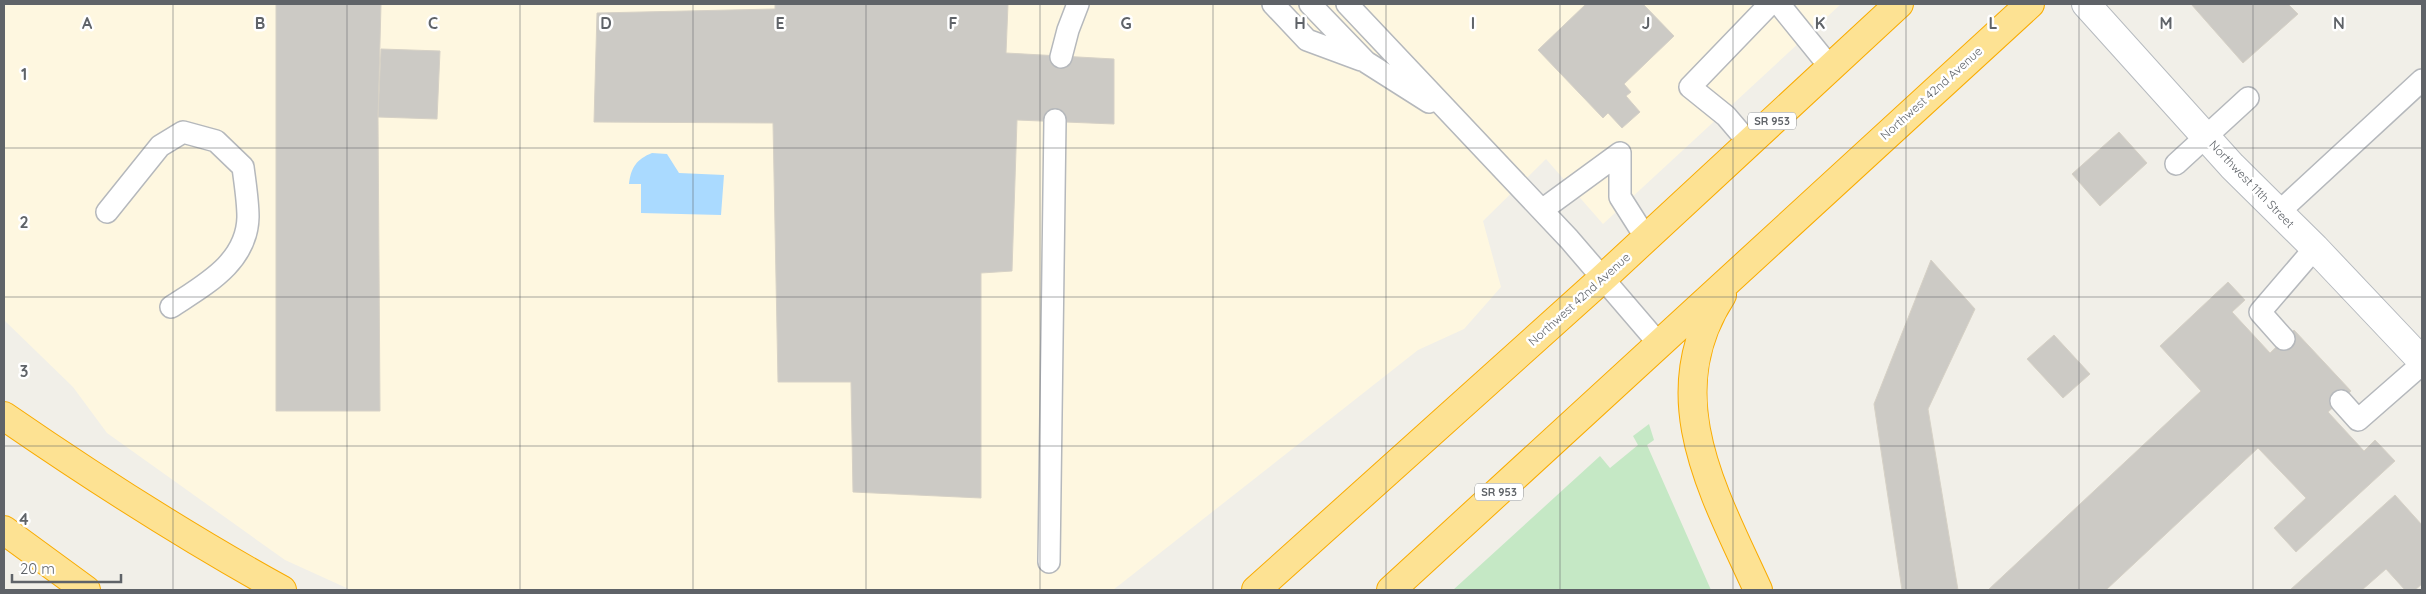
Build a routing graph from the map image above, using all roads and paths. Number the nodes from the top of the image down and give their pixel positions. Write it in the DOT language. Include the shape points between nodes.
graph roads {
  1 [pos="1078,4"];
  2 [pos="1273,4"];
  3 [pos="1310,4"];
  4 [pos="1347,4"];
  5 [pos="1770,4"];
  6 [pos="1779,4"];
  7 [pos="1899,4"];
  8 [pos="2030,4"];
  9 [pos="2086,4"];
  10 [pos="1061,57"];
  11 [pos="1366,62"];
  12 [pos="1830,68"];
  13 [pos="2422,80"];
  14 [pos="2248,98"];
  15 [pos="1455,118"];
  16 [pos="1055,120"];
  17 [pos="2206,136"];
  18 [pos="1748,143"];
  19 [pos="2176,164"];
  20 [pos="1542,210"];
  21 [pos="107,212"];
  22 [pos="2279,212"];
  23 [pos="1646,238"];
  24 [pos="2315,248"];
  25 [pos="1739,270"];
  26 [pos="1602,279"];
  27 [pos="171,307"];
  28 [pos="2284,339"];
  29 [pos="1660,345"];
  30 [pos="2422,362"];
  31 [pos="2340,401"];
  32 [pos="4,416"];
  33 [pos="4,530"];
  34 [pos="1049,562"];
  35 [pos="86,590"];
  36 [pos="282,590"];
  37 [pos="1256,590"];
  38 [pos="1391,590"];
  39 [pos="1758,590"];
  1 -- 10 [label="lane"];
  2 -- 11 [label="lane" via="1307,40"];
  3 -- 11 [label="lane"];
  4 -- 15 [label="lane"];
  5 -- 18 [label="lane" via="1690,87 1726,116"];
  6 -- 12 [label="lane"];
  7 -- 12 [label="highway, Northwest 42nd Avenue / SR 953"];
  8 -- 25 [label="highway, Northwest 42nd Avenue / SR 953"];
  9 -- 17 [label="street, Northwest 11th Street"];
  11 -- 15 [label="lane"];
  12 -- 18 [label="highway, Northwest 42nd Avenue / SR 953"];
  13 -- 22 [label="lane"];
  14 -- 17 [label="lane"];
  15 -- 20 [label="lane"];
  16 -- 34 [label="lane"];
  17 -- 19 [label="lane"];
  17 -- 22 [label="street, Northwest 11th Street"];
  18 -- 23 [label="highway, Northwest 42nd Avenue / SR 953"];
  20 -- 23 [label="lane" via="1620,153 1620,197"];
  20 -- 26 [label="lane"];
  21 -- 27 [label="lane" via="160,146 183,132 216,141 243,167 248,218 242,244 229,265"];
  22 -- 24 [label="street, Northwest 11th Street"];
  23 -- 26 [label="highway, Northwest 42nd Avenue / SR 953"];
  24 -- 28 [label="lane" via="2260,312"];
  24 -- 30 [label="street, Northwest 11th Street"];
  25 -- 29 [label="highway, Northwest 42nd Avenue / SR 953"];
  25 -- 39 [label="highway" via="1713,310 1702,337 1694,382 1693,422 1708,476"];
  26 -- 29 [label="lane"];
  26 -- 37 [label="highway, Northwest 42nd Avenue / SR 953"];
  29 -- 38 [label="highway, Northwest 42nd Avenue / SR 953"];
  30 -- 31 [label="lane" via="2358,420"];
  32 -- 36 [label="highway" via="196,542"];
  33 -- 35 [label="highway"];
}
